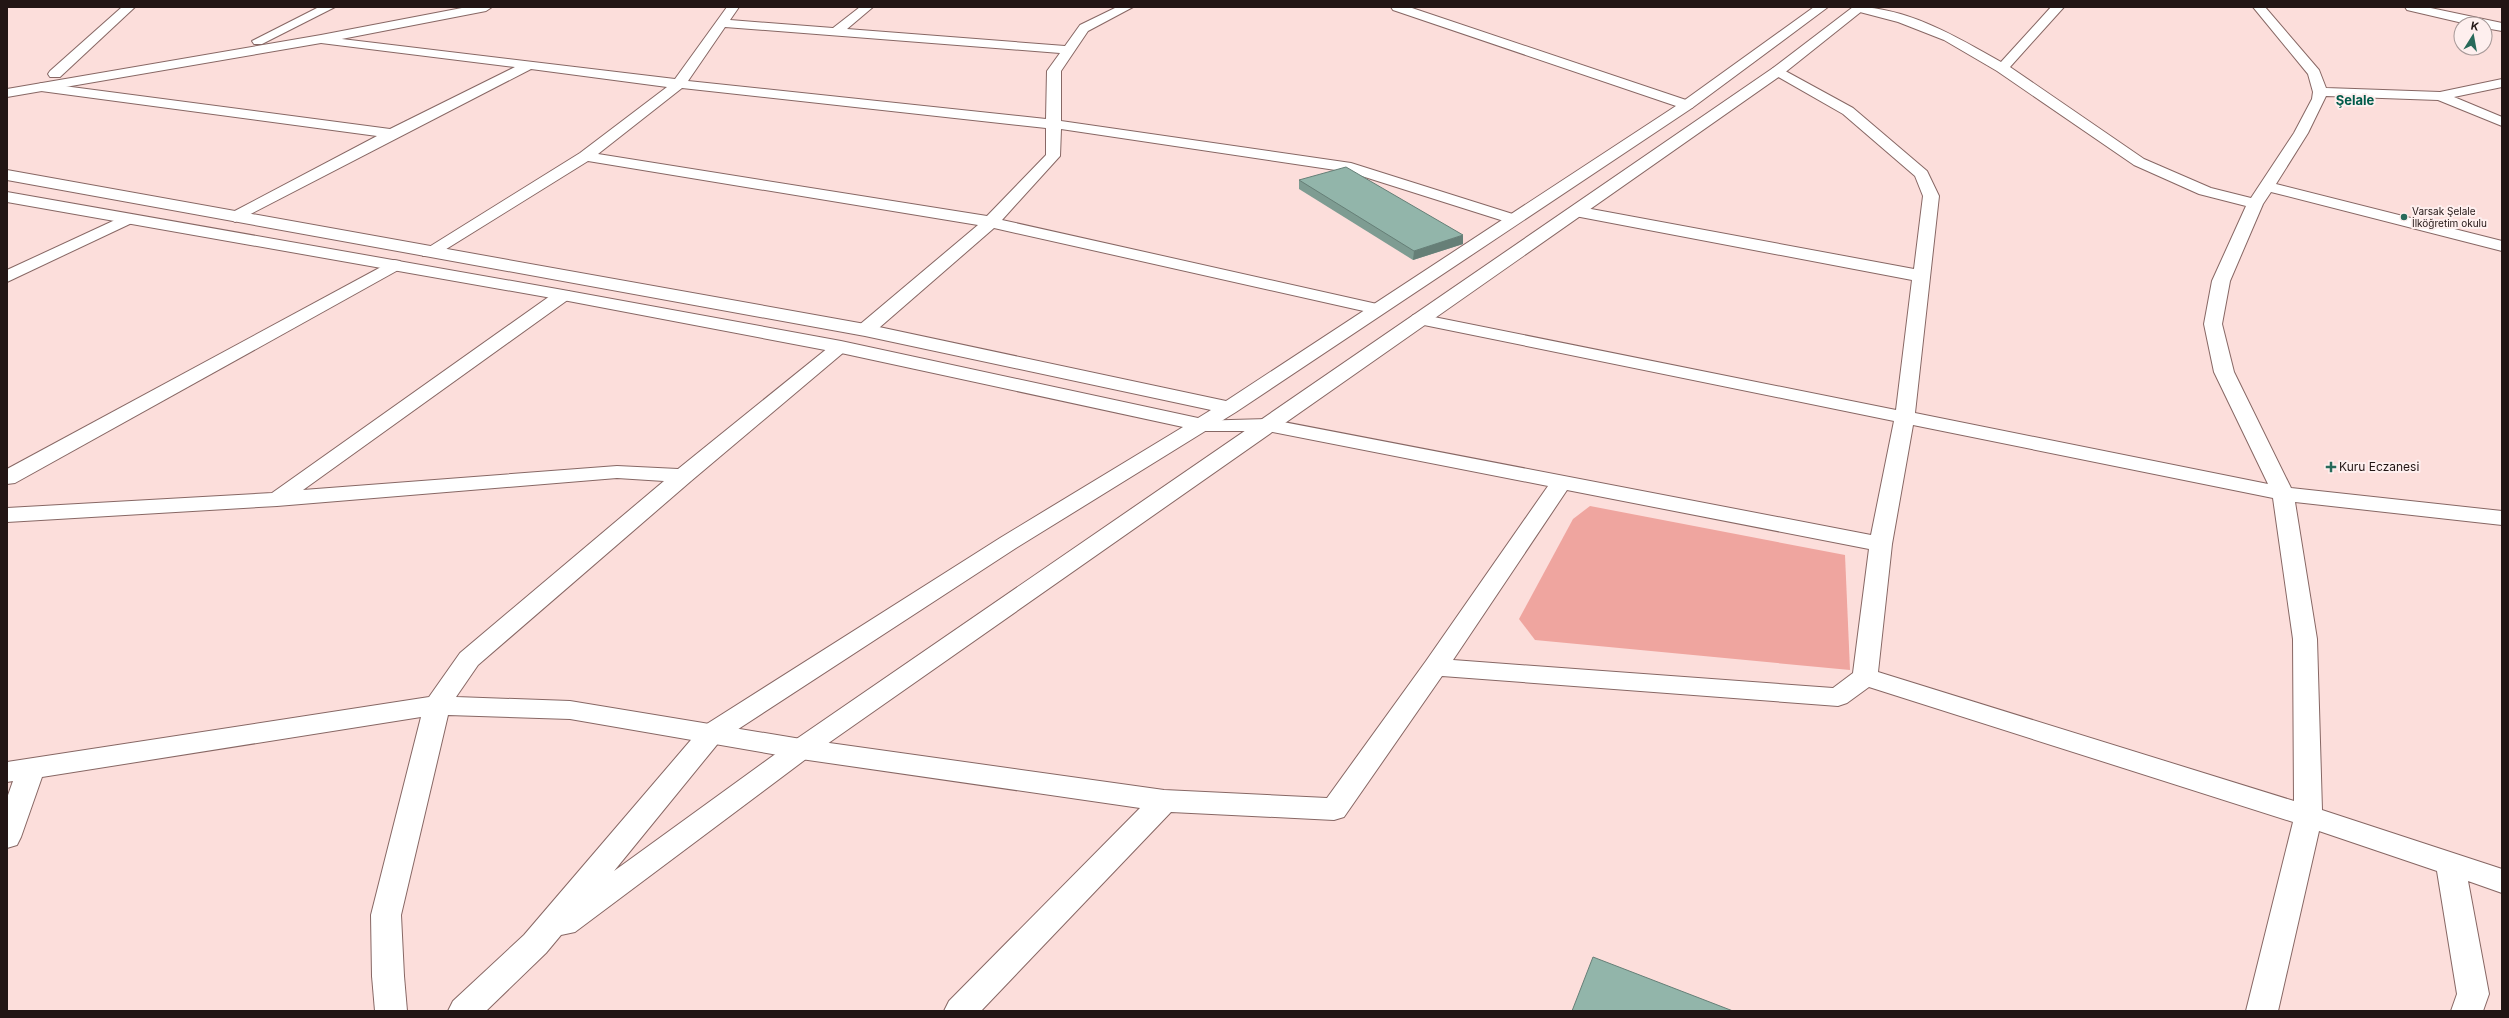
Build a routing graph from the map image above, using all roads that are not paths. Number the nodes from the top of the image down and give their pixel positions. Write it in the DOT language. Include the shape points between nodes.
graph roads {
  1 [pos="129,7"];
  2 [pos="329,7"];
  3 [pos="442,7"];
  4 [pos="486,7"];
  5 [pos="732,7"];
  6 [pos="867,7"];
  7 [pos="1125,7"];
  8 [pos="1397,7"];
  9 [pos="1822,7"];
  10 [pos="1859,7"];
  11 [pos="2058,7"];
  12 [pos="2259,7"];
  13 [pos="2411,7"];
  14 [pos="2453,17"];
  15 [pos="721,23"];
  16 [pos="836,32"];
  17 [pos="321,39"];
  18 [pos="258,41"];
  19 [pos="1068,50"];
  20 [pos="528,66"];
  21 [pos="2002,68"];
  22 [pos="1778,71"];
  23 [pos="56,74"];
  24 [pos="7,81"];
  25 [pos="2502,83"];
  26 [pos="679,84"];
  27 [pos="42,87"];
  28 [pos="2320,92"];
  29 [pos="7,93"];
  30 [pos="2440,96"];
  31 [pos="1687,105"];
  32 [pos="2502,122"];
  33 [pos="1053,124"];
  34 [pos="392,134"];
  35 [pos="585,156"];
  36 [pos="7,175"];
  37 [pos="2267,186"];
  38 [pos="7,197"];
  39 [pos="2255,204"];
  40 [pos="1575,211"];
  41 [pos="235,217"];
  42 [pos="128,219"];
  43 [pos="1513,219"];
  44 [pos="991,222"];
  45 [pos="2502,246"];
  46 [pos="429,252"];
  47 [pos="394,265"];
  48 [pos="1921,276"];
  49 [pos="7,277"];
  50 [pos="562,295"];
  51 [pos="1377,309"];
  52 [pos="1419,319"];
  53 [pos="865,330"];
  54 [pos="842,347"];
  55 [pos="1229,408"];
  56 [pos="1905,416"];
  57 [pos="1201,425"];
  58 [pos="1268,426"];
  59 [pos="683,476"];
  60 [pos="7,478"];
  61 [pos="1561,482"];
  62 [pos="2283,494"];
  63 [pos="277,499"];
  64 [pos="2502,518"];
  65 [pos="10,519"];
  66 [pos="1881,544"];
  67 [pos="1435,667"];
  68 [pos="1866,677"];
  69 [pos="437,705"];
  70 [pos="711,734"];
  71 [pos="801,749"];
  72 [pos="19,770"];
  73 [pos="1164,801"];
  74 [pos="2308,816"];
  75 [pos="7,837"];
  76 [pos="2450,864"];
  77 [pos="2502,880"];
  78 [pos="535,944"];
  79 [pos="391,1011"];
  80 [pos="464,1011"];
  81 [pos="960,1011"];
  82 [pos="2262,1011"];
  83 [pos="2467,1011"];
  1 -- 23 [label="street"];
  2 -- 18 [label="street"];
  3 -- 18 [label="street"];
  4 -- 17 [label="street"];
  5 -- 15 [label="street"];
  6 -- 16 [label="street"];
  7 -- 19 [label="street" via="1084,28"];
  8 -- 31 [label="street"];
  9 -- 31 [label="street"];
  10 -- 21 [label="street" via="1902,19 1948,37"];
  10 -- 22 [label="street"];
  11 -- 21 [label="street"];
  12 -- 28 [label="street" via="2314,73"];
  13 -- 14 [label="street"];
  15 -- 16 [label="street"];
  15 -- 26 [label="street"];
  16 -- 19 [label="street"];
  17 -- 20 [label="street"];
  17 -- 27 [label="street"];
  18 -- 23 [label="street"];
  19 -- 33 [label="street" via="1054,70"];
  20 -- 26 [label="street"];
  20 -- 34 [label="street"];
  21 -- 39 [label="street" via="2138,162 2205,191"];
  22 -- 40 [label="street"];
  22 -- 48 [label="street" via="1848,111 1922,174 1931,196"];
  23 -- 24 [label="street"];
  25 -- 30 [label="street"];
  26 -- 33 [label="street"];
  26 -- 35 [label="street"];
  27 -- 29 [label="street"];
  27 -- 34 [label="street"];
  28 -- 30 [label="street"];
  28 -- 37 [label="street" via="2301,133"];
  30 -- 32 [label="street"];
  31 -- 43 [label="street"];
  33 -- 43 [label="street" via="1351,168"];
  33 -- 44 [label="street" via="1053,156"];
  34 -- 41 [label="street"];
  35 -- 44 [label="street"];
  35 -- 46 [label="street"];
  36 -- 41 [label="street"];
  37 -- 39 [label="street"];
  37 -- 45 [label="street"];
  38 -- 42 [label="street"];
  39 -- 62 [label="street" via="2221,281 2213,324 2224,372"];
  40 -- 48 [label="street"];
  40 -- 52 [label="street"];
  41 -- 46 [label="street"];
  42 -- 47 [label="street"];
  42 -- 49 [label="street"];
  43 -- 51 [label="street"];
  44 -- 51 [label="street"];
  44 -- 53 [label="street"];
  46 -- 53 [label="street"];
  47 -- 50 [label="street"];
  47 -- 60 [label="street"];
  48 -- 56 [label="street"];
  50 -- 54 [label="street"];
  50 -- 63 [label="street"];
  51 -- 55 [label="street"];
  52 -- 56 [label="street"];
  52 -- 58 [label="street"];
  53 -- 55 [label="street"];
  54 -- 57 [label="street"];
  54 -- 59 [label="street"];
  55 -- 57 [label="street"];
  55 -- 58 [label="street"];
  56 -- 62 [label="street"];
  56 -- 66 [label="street"];
  57 -- 58 [label="street"];
  57 -- 70 [label="street" via="1008,543"];
  58 -- 61 [label="street"];
  58 -- 71 [label="street"];
  59 -- 63 [label="street" via="616,472"];
  59 -- 69 [label="street" via="469,659"];
  61 -- 66 [label="street"];
  61 -- 67 [label="street"];
  62 -- 64 [label="street"];
  62 -- 74 [label="street" via="2305,639"];
  63 -- 65 [label="street"];
  66 -- 68 [label="street"];
  67 -- 68 [label="street" via="1838,697"];
  67 -- 73 [label="street" via="1334,809"];
  68 -- 74 [label="street"];
  69 -- 70 [label="street" via="570,710"];
  69 -- 72 [label="street"];
  69 -- 79 [label="street" via="386,915"];
  70 -- 71 [label="street"];
  70 -- 78 [label="street"];
  71 -- 73 [label="street"];
  71 -- 78 [label="street"];
  72 -- 75 [label="street"];
  73 -- 81 [label="street"];
  74 -- 76 [label="street"];
  74 -- 82 [label="street"];
  76 -- 77 [label="street"];
  76 -- 83 [label="street" via="2473,994"];
  78 -- 80 [label="street"];
}
